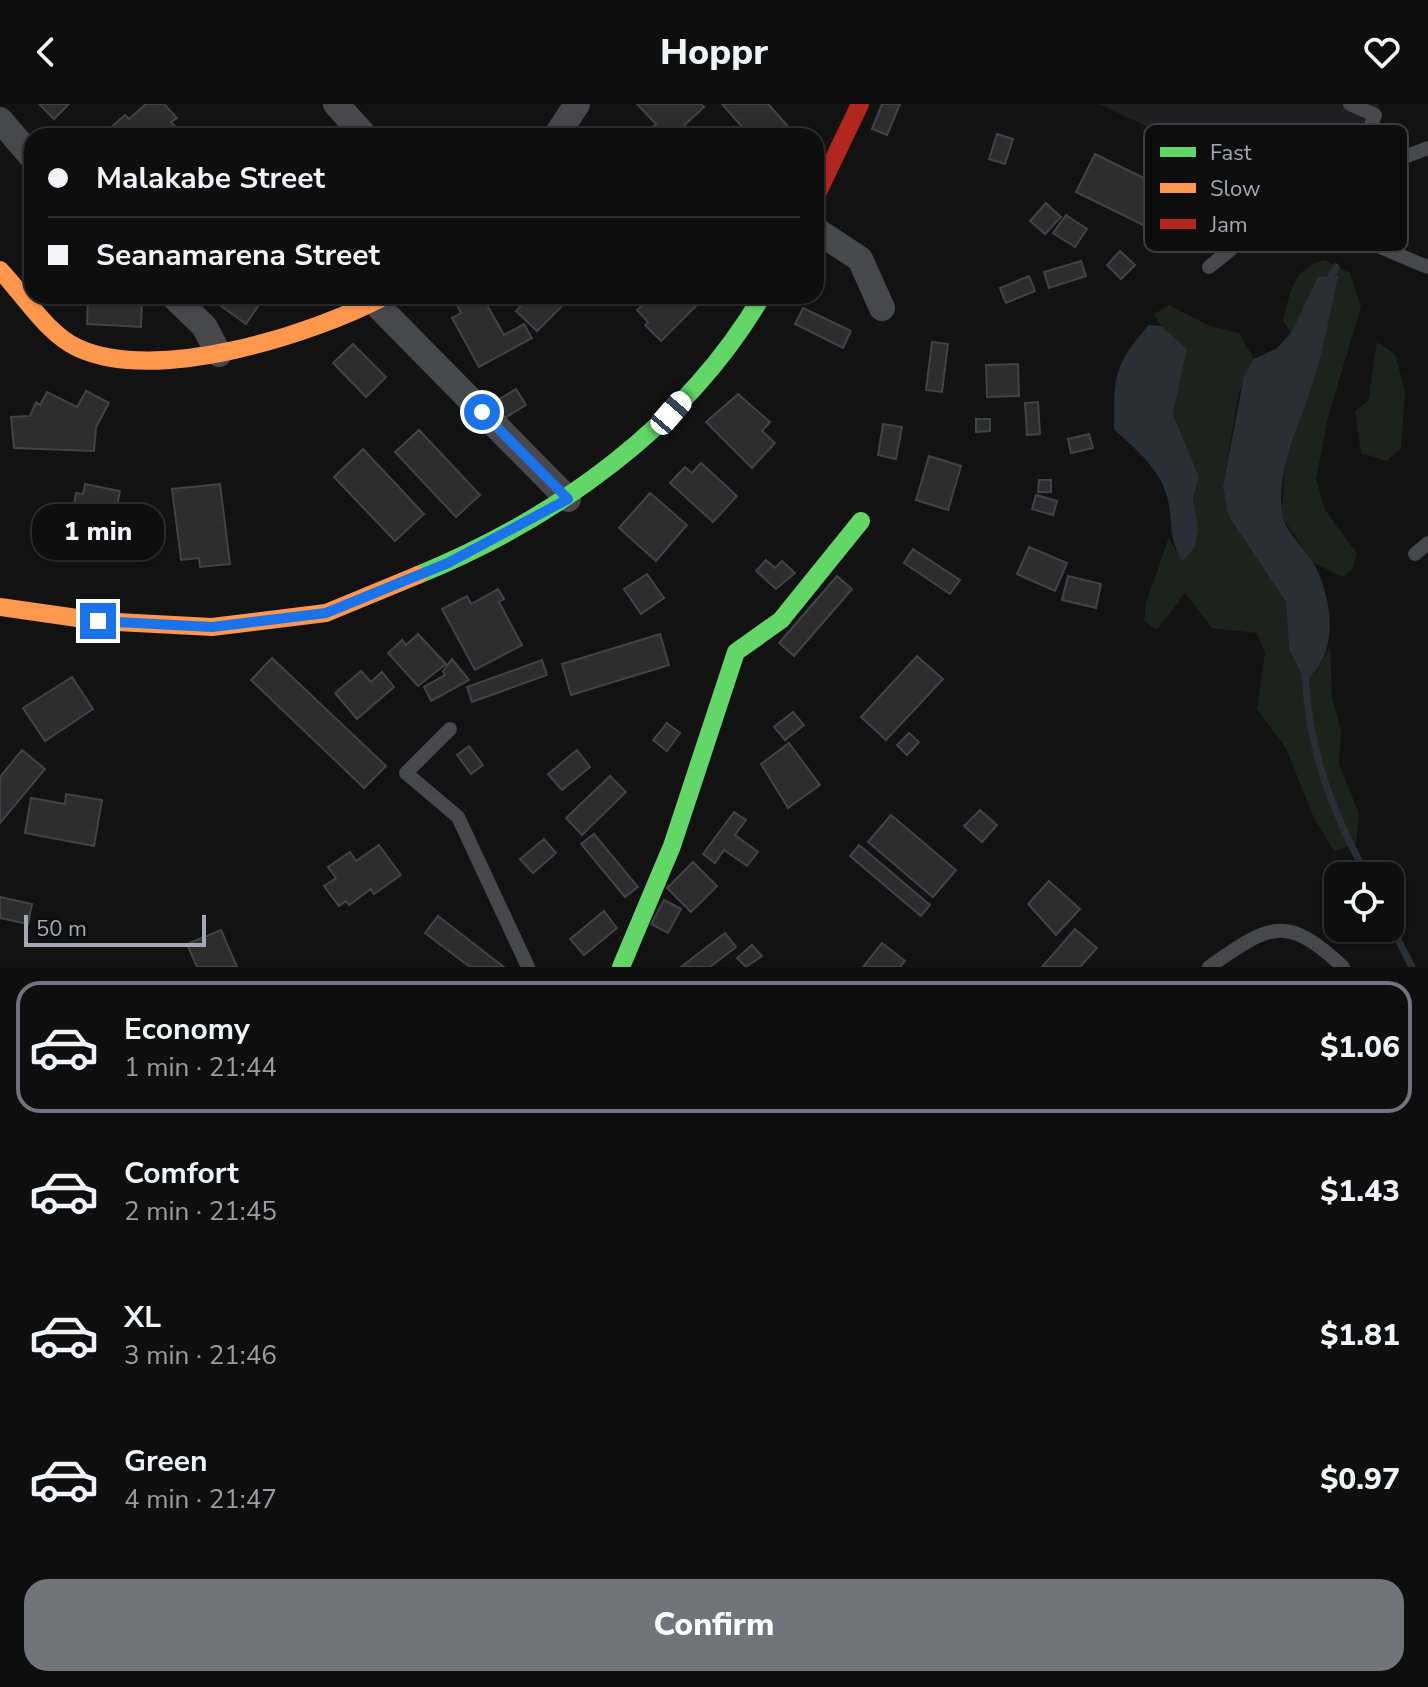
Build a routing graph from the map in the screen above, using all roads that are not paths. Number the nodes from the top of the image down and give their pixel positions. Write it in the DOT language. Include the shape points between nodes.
graph roads {
  1 [pos="336,104"];
  2 [pos="577,104"];
  3 [pos="860,104"];
  4 [pos="1350,104"];
  5 [pos="0,120"];
  6 [pos="1372,124"];
  7 [pos="358,128"];
  8 [pos="561,128"];
  9 [pos="24,148"];
  10 [pos="1428,148"];
  11 [pos="1408,156"];
  12 [pos="824,179"];
  13 [pos="824,235"];
  14 [pos="1231,252"];
  15 [pos="1390,252"];
  16 [pos="1209,267"];
  17 [pos="1428,267"];
  18 [pos="0,270"];
  19 [pos="24,295"];
  20 [pos="33,304"];
  21 [pos="181,304"];
  22 [pos="365,304"];
  23 [pos="385,304"];
  24 [pos="757,304"];
  25 [pos="882,308"];
  26 [pos="219,354"];
  27 [pos="568,499"];
  28 [pos="861,521"];
  29 [pos="1428,543"];
  30 [pos="1415,554"];
  31 [pos="0,607"];
  32 [pos="450,729"];
  33 [pos="528,967"];
  34 [pos="621,967"];
  35 [pos="1209,967"];
  36 [pos="1343,967"];
  1 -- 7 [label="street"];
  2 -- 8 [label="street"];
  3 -- 12 [label="street"];
  4 -- 6 [label="lane" via="1375,115"];
  5 -- 9 [label="street"];
  10 -- 11 [label="lane"];
  13 -- 25 [label="street" via="860,259"];
  14 -- 16 [label="lane"];
  15 -- 17 [label="lane"];
  18 -- 19 [label="street"];
  20 -- 26 [label="street" via="75,347 123,358 173,360"];
  21 -- 26 [label="street" via="204,326"];
  22 -- 26 [label="street"];
  23 -- 27 [label="street"];
  24 -- 27 [label="street" via="741,332 671,413"];
  27 -- 31 [label="street" via="448,563 326,613 212,627 98,621"];
  28 -- 34 [label="street" via="781,620 736,652 638,940"];
  29 -- 30 [label="lane"];
  32 -- 33 [label="lane" via="406,773 458,817"];
  35 -- 36 [label="lane" via="1257,933 1296,931"];
}
